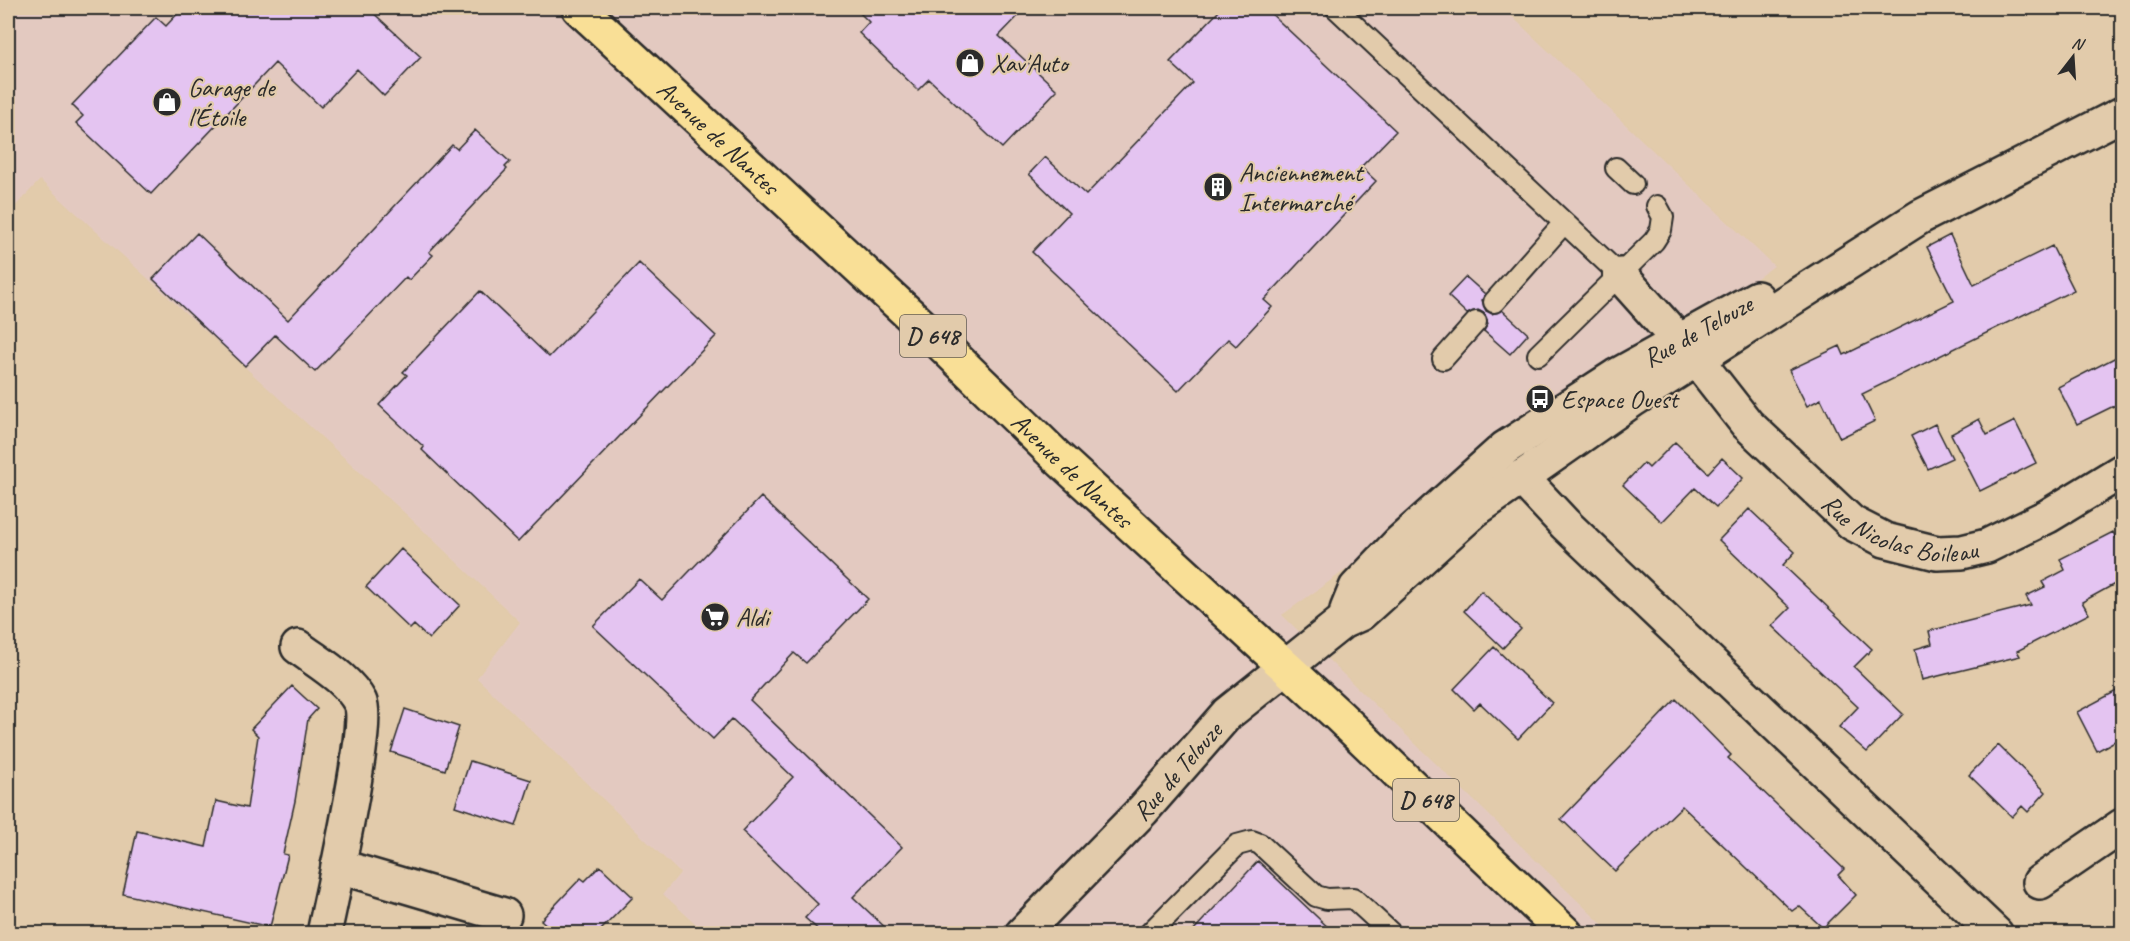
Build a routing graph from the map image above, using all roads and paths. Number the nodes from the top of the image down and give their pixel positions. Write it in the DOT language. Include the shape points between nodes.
graph roads {
  1 [pos="579,8"];
  2 [pos="1336,8"];
  3 [pos="2122,114"];
  4 [pos="1616,168"];
  5 [pos="1633,184"];
  6 [pos="1657,206"];
  7 [pos="1564,223"];
  8 [pos="1620,275"];
  9 [pos="1494,302"];
  10 [pos="1476,322"];
  11 [pos="1538,355"];
  12 [pos="1443,358"];
  13 [pos="1696,361"];
  14 [pos="2122,471"];
  15 [pos="1521,477"];
  16 [pos="1342,622"];
  17 [pos="298,647"];
  18 [pos="1285,668"];
  19 [pos="2122,826"];
  20 [pos="338,866"];
  21 [pos="2040,882"];
  22 [pos="504,915"];
  23 [pos="324,933"];
  24 [pos="1022,933"];
  25 [pos="1149,933"];
  26 [pos="1392,933"];
  27 [pos="1566,933"];
  28 [pos="1996,933"];
  1 -- 18 [label="main road, Avenue de Nantes / D 648"];
  2 -- 7 [label="lane"];
  3 -- 13 [label="street, Rue de Telouze" via="1891,235 1847,249"];
  4 -- 5 [label="lane"];
  6 -- 8 [label="lane" via="1663,216 1661,230 1638,260"];
  7 -- 8 [label="lane"];
  7 -- 9 [label="lane"];
  8 -- 11 [label="lane"];
  8 -- 13 [label="street, Rue Nicolas Boileau"];
  10 -- 12 [label="lane"];
  13 -- 14 [label="street, Rue Nicolas Boileau" via="1746,424 1852,523 1914,549 1962,552 1987,546 2031,526"];
  13 -- 15 [label="street, Rue de Telouze"];
  13 -- 16 [label="street, Rue de Telouze" via="1616,376 1505,448 1356,588"];
  15 -- 16 [label="street, Rue de Telouze" via="1459,524 1360,614"];
  15 -- 28 [label="street" via="1591,549"];
  16 -- 18 [label="street, Rue de Telouze"];
  17 -- 20 [label="street" via="344,681 361,703 362,729"];
  18 -- 24 [label="street, Rue de Telouze" via="1227,714 1143,810"];
  18 -- 27 [label="main road, Avenue de Nantes / D 648"];
  19 -- 21 [label="street"];
  20 -- 22 [label="street"];
  20 -- 23 [label="street"];
  25 -- 26 [label="lane" via="1237,845 1252,841 1316,896 1327,900 1353,898"];
}
